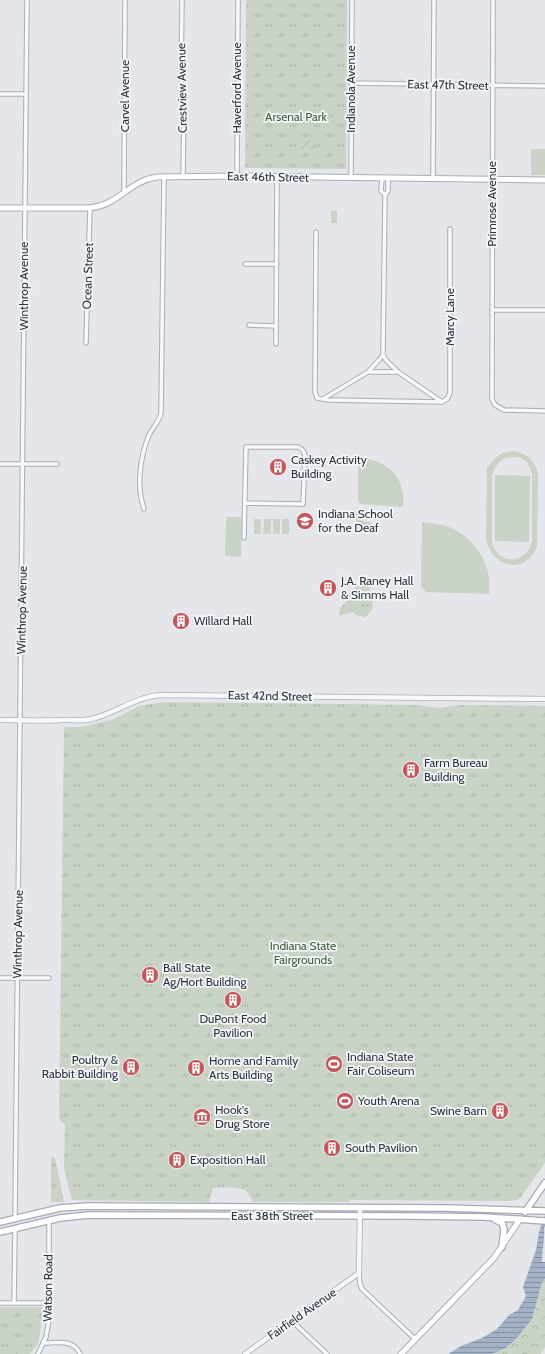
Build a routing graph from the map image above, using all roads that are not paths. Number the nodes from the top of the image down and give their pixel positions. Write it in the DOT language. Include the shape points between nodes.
graph roads {
  1 [pos="27,0"];
  2 [pos="125,0"];
  3 [pos="182,0"];
  4 [pos="238,0"];
  5 [pos="352,0"];
  6 [pos="434,0"];
  7 [pos="493,0"];
  8 [pos="351,83"];
  9 [pos="434,84"];
  10 [pos="493,85"];
  11 [pos="545,86"];
  12 [pos="0,94"];
  13 [pos="26,94"];
  14 [pos="237,176"];
  15 [pos="164,177"];
  16 [pos="183,177"];
  17 [pos="277,177"];
  18 [pos="351,178"];
  19 [pos="382,178"];
  20 [pos="388,178"];
  21 [pos="433,179"];
  22 [pos="492,180"];
  23 [pos="545,180"];
  24 [pos="124,192"];
  25 [pos="385,195"];
  26 [pos="0,208"];
  27 [pos="25,208"];
  28 [pos="90,208"];
  29 [pos="450,229"];
  30 [pos="316,232"];
  31 [pos="244,264"];
  32 [pos="277,264"];
  33 [pos="492,310"];
  34 [pos="545,310"];
  35 [pos="249,325"];
  36 [pos="276,326"];
  37 [pos="86,343"];
  38 [pos="276,344"];
  39 [pos="383,355"];
  40 [pos="368,372"];
  41 [pos="398,372"];
  42 [pos="323,399"];
  43 [pos="442,402"];
  44 [pos="545,411"];
  45 [pos="0,464"];
  46 [pos="23,464"];
  47 [pos="57,464"];
  48 [pos="245,503"];
  49 [pos="144,509"];
  50 [pos="244,538"];
  51 [pos="545,699"];
  52 [pos="0,720"];
  53 [pos="21,720"];
  54 [pos="0,978"];
  55 [pos="18,978"];
  56 [pos="49,978"];
  57 [pos="545,1183"];
  58 [pos="228,1206"];
  59 [pos="360,1207"];
  60 [pos="526,1211"];
  61 [pos="543,1211"];
  62 [pos="228,1216"];
  63 [pos="360,1217"];
  64 [pos="484,1217"];
  65 [pos="15,1219"];
  66 [pos="520,1219"];
  67 [pos="49,1220"];
  68 [pos="542,1221"];
  69 [pos="0,1222"];
  70 [pos="15,1229"];
  71 [pos="0,1232"];
  72 [pos="502,1247"];
  73 [pos="359,1273"];
  74 [pos="0,1303"];
  75 [pos="14,1303"];
  76 [pos="49,1303"];
  77 [pos="292,1321"];
  78 [pos="415,1339"];
  79 [pos="44,1343"];
  80 [pos="38,1354"];
  81 [pos="80,1354"];
  82 [pos="245,1354"];
  83 [pos="327,1354"];
  84 [pos="401,1354"];
  1 -- 13 [label="street, Winthrop Avenue"];
  2 -- 24 [label="street, Carvel Avenue"];
  3 -- 16 [label="street, Crestview Avenue"];
  4 -- 14 [label="street, Haverford Avenue"];
  5 -- 8 [label="street, Indianola Avenue"];
  6 -- 9 [label="street"];
  7 -- 10 [label="street, Primrose Avenue"];
  8 -- 9 [label="street, East 47th Street"];
  8 -- 18 [label="street, Indianola Avenue"];
  9 -- 10 [label="street, East 47th Street"];
  9 -- 21 [label="street"];
  10 -- 11 [label="street, East 47th Street"];
  10 -- 22 [label="street, Primrose Avenue"];
  12 -- 13 [label="street"];
  13 -- 27 [label="street, Winthrop Avenue"];
  14 -- 16 [label="main road, East 46th Street"];
  14 -- 17 [label="main road, East 46th Street"];
  15 -- 16 [label="main road, East 46th Street"];
  15 -- 24 [label="main road, East 46th Street" via="146,180"];
  15 -- 49 [label="street" via="161,413 146,442 140,484"];
  17 -- 18 [label="main road, East 46th Street"];
  17 -- 32 [label="street"];
  18 -- 19 [label="main road, East 46th Street"];
  19 -- 20 [label="main road, East 46th Street"];
  19 -- 25 [label="street" via="381,191"];
  20 -- 21 [label="main road, East 46th Street"];
  20 -- 25 [label="street" via="388,191"];
  21 -- 22 [label="main road, East 46th Street"];
  22 -- 23 [label="main road, East 46th Street"];
  22 -- 33 [label="street, Primrose Avenue"];
  24 -- 28 [label="main road, East 46th Street" via="107,204"];
  25 -- 39 [label="street"];
  26 -- 27 [label="main road, East 46th Street"];
  27 -- 28 [label="main road, East 46th Street"];
  27 -- 46 [label="street, Winthrop Avenue"];
  28 -- 37 [label="street, Ocean Street"];
  29 -- 43 [label="street, Marcy Lane" via="450,393"];
  30 -- 42 [label="street" via="315,392 317,398"];
  31 -- 32 [label="street"];
  32 -- 36 [label="street"];
  33 -- 34 [label="street"];
  33 -- 44 [label="street, Primrose Avenue" via="493,402 504,410"];
  35 -- 36 [label="street"];
  36 -- 38 [label="street"];
  39 -- 40 [label="street"];
  39 -- 41 [label="street"];
  40 -- 41 [label="street"];
  40 -- 42 [label="street"];
  41 -- 43 [label="street"];
  42 -- 43 [label="street"];
  45 -- 46 [label="street"];
  46 -- 47 [label="street"];
  46 -- 53 [label="street, Winthrop Avenue"];
  48 -- 48 [label="street" via="303,504 305,453 302,448 246,447"];
  48 -- 50 [label="street"];
  51 -- 53 [label="street, East 42nd Street" via="161,695 137,700 89,719"];
  52 -- 53 [label="street, East 42nd Street"];
  53 -- 55 [label="street, Winthrop Avenue"];
  54 -- 55 [label="street"];
  55 -- 56 [label="street"];
  55 -- 65 [label="street, Winthrop Avenue"];
  57 -- 60 [label="main road"];
  58 -- 59 [label="main road, East 38th Street"];
  58 -- 62 [label="street"];
  58 -- 65 [label="main road, East 38th Street" via="87,1206"];
  59 -- 60 [label="main road, East 38th Street"];
  59 -- 63 [label="street"];
  60 -- 61 [label="main road, East 38th Street"];
  60 -- 66 [label="main road"];
  62 -- 63 [label="main road, East 38th Street"];
  62 -- 67 [label="main road, East 38th Street" via="89,1215"];
  63 -- 64 [label="main road, East 38th Street"];
  63 -- 73 [label="street"];
  64 -- 66 [label="main road, East 38th Street"];
  64 -- 72 [label="main road" via="502,1223"];
  65 -- 69 [label="main road, East 38th Street"];
  66 -- 68 [label="main road, East 38th Street"];
  66 -- 72 [label="main road"];
  67 -- 70 [label="main road, East 38th Street"];
  67 -- 76 [label="street, Watson Road"];
  70 -- 71 [label="main road, East 38th Street"];
  70 -- 75 [label="street"];
  72 -- 78 [label="main road"];
  73 -- 77 [label="street, Fairfield Avenue"];
  73 -- 78 [label="street" via="362,1289"];
  74 -- 75 [label="street"];
  75 -- 76 [label="street"];
  76 -- 79 [label="street, Watson Road" via="48,1328"];
  77 -- 82 [label="street, Fairfield Avenue"];
  77 -- 83 [label="street"];
  78 -- 84 [label="main road"];
  79 -- 80 [label="street, Watson Road"];
  79 -- 81 [label="street" via="68,1343 77,1348"];
}
